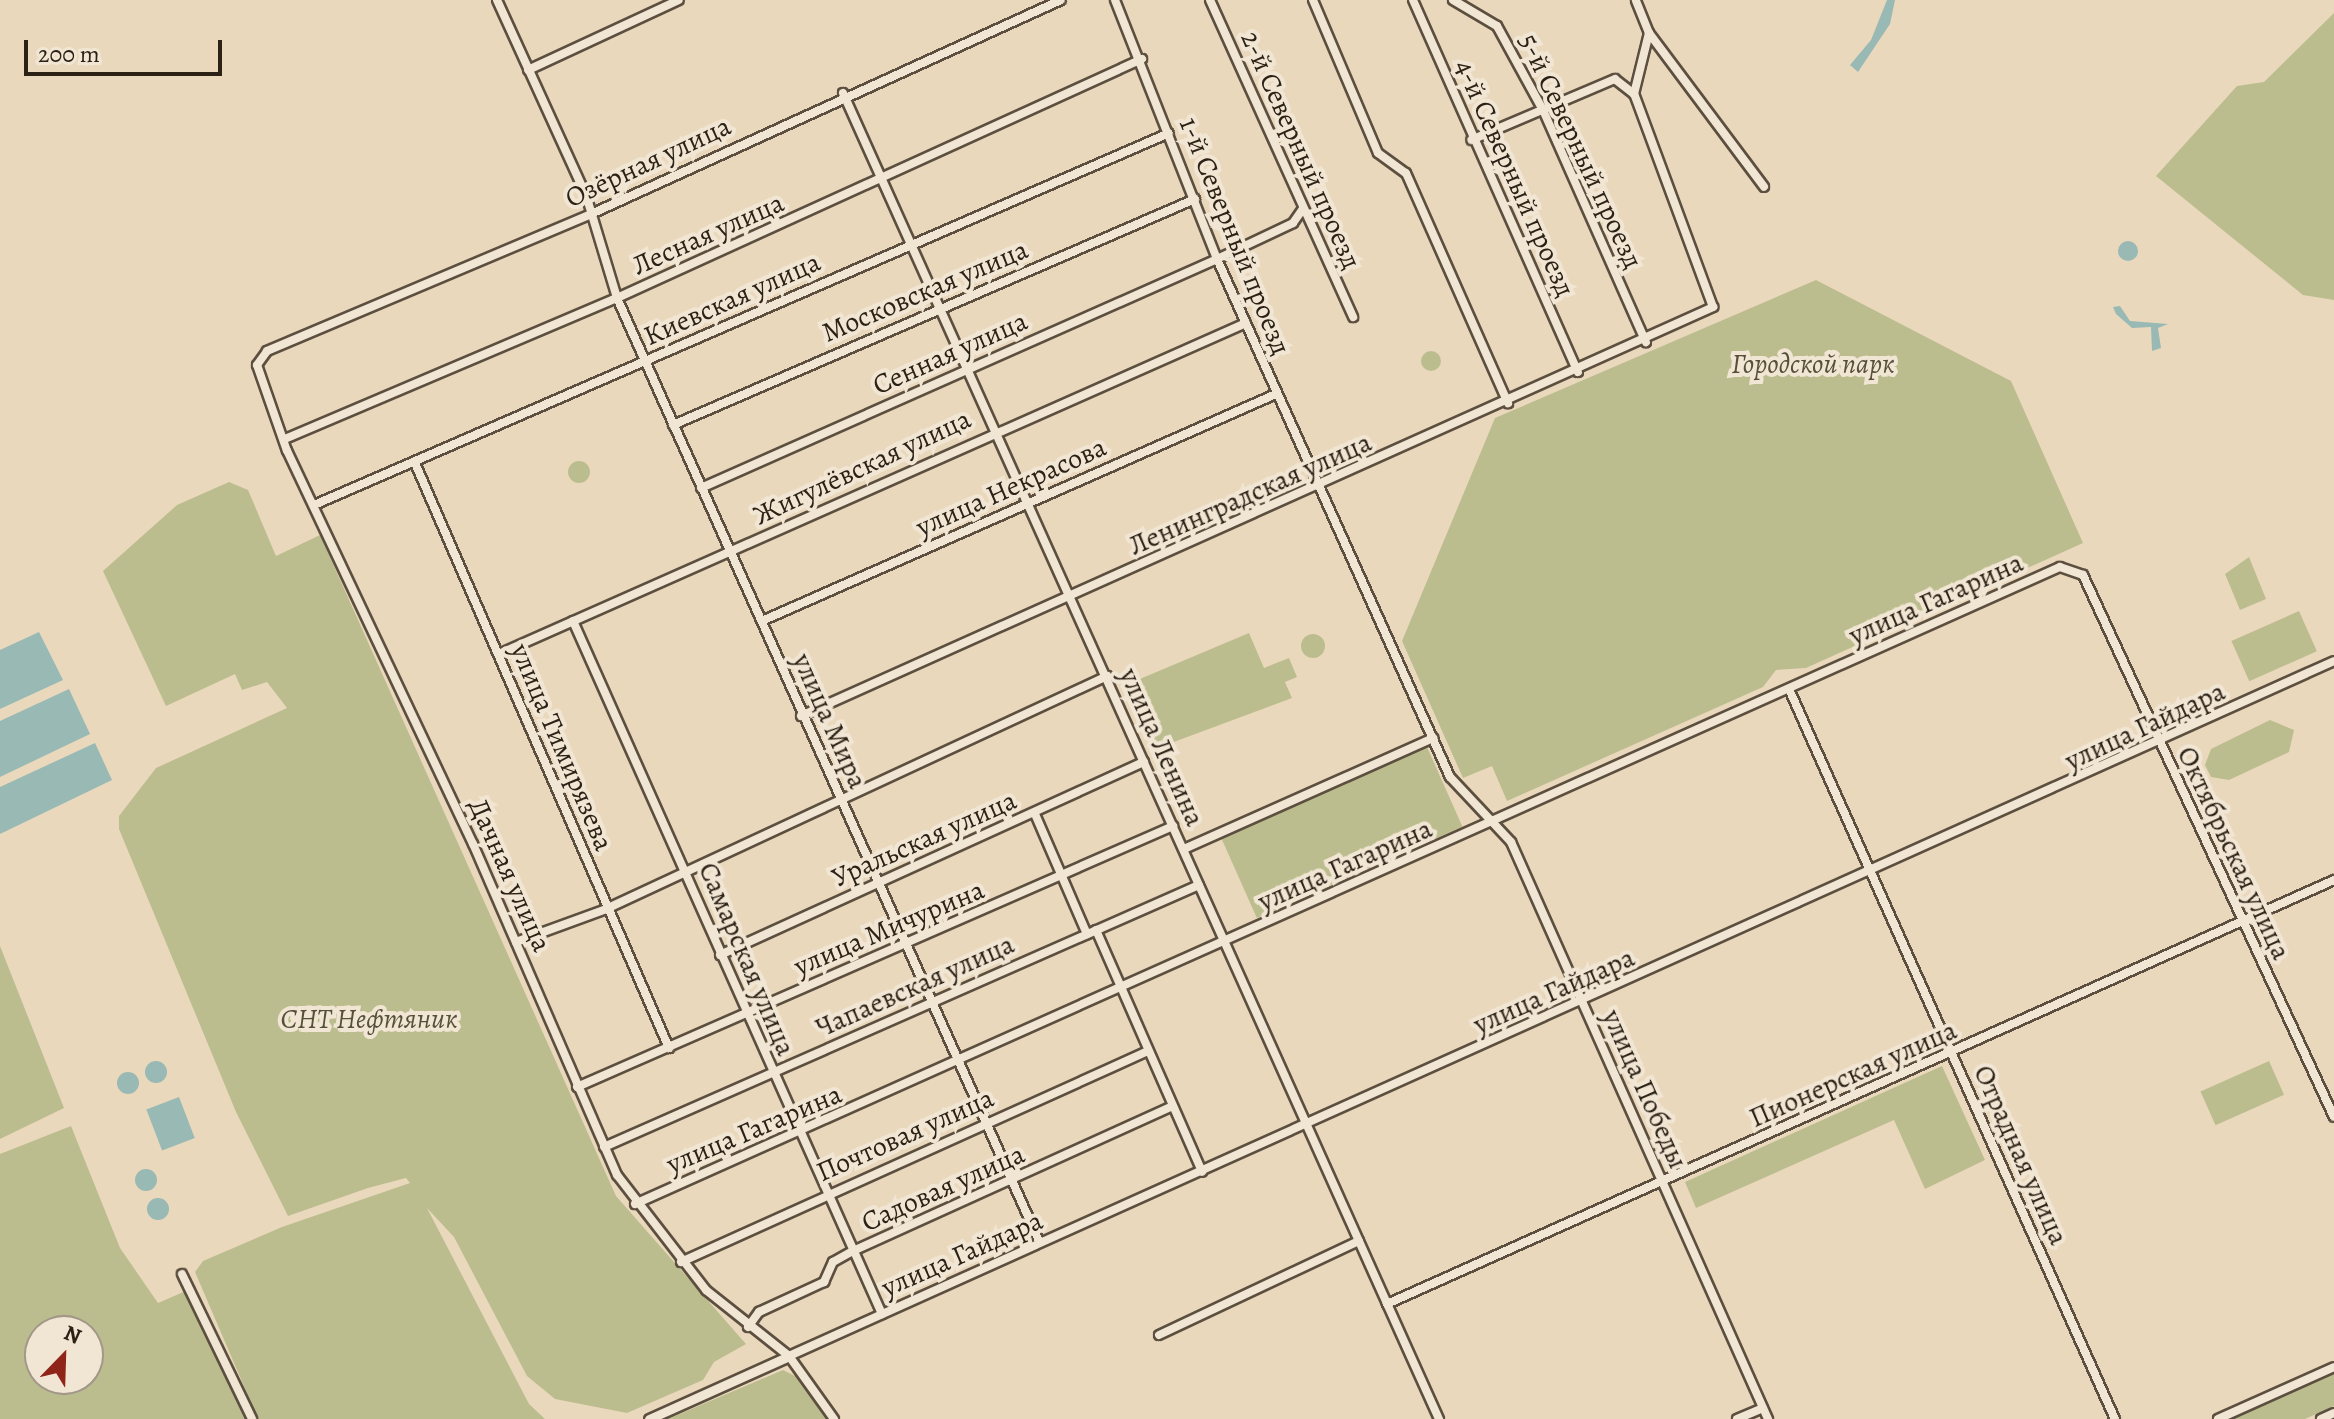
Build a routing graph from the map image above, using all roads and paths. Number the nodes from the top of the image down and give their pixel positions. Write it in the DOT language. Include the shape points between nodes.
graph roads {
  1 [pos="497,0"];
  2 [pos="679,0"];
  3 [pos="1061,0"];
  4 [pos="1115,0"];
  5 [pos="1210,0"];
  6 [pos="1313,0"];
  7 [pos="1413,0"];
  8 [pos="1453,0"];
  9 [pos="1636,0"];
  10 [pos="1649,33"];
  11 [pos="1142,59"];
  12 [pos="528,70"];
  13 [pos="843,93"];
  14 [pos="1634,94"];
  15 [pos="1543,110"];
  16 [pos="1169,133"];
  17 [pos="1471,140"];
  18 [pos="884,179"];
  19 [pos="1764,187"];
  20 [pos="1195,199"];
  21 [pos="1302,210"];
  22 [pos="591,214"];
  23 [pos="913,242"];
  24 [pos="1217,259"];
  25 [pos="617,298"];
  26 [pos="942,306"];
  27 [pos="1353,317"];
  28 [pos="1246,323"];
  29 [pos="1646,342"];
  30 [pos="646,362"];
  31 [pos="257,365"];
  32 [pos="970,368"];
  33 [pos="1578,372"];
  34 [pos="1276,394"];
  35 [pos="1508,403"];
  36 [pos="673,425"];
  37 [pos="997,428"];
  38 [pos="287,438"];
  39 [pos="415,463"];
  40 [pos="1319,487"];
  41 [pos="701,488"];
  42 [pos="1031,501"];
  43 [pos="314,505"];
  44 [pos="731,553"];
  45 [pos="2073,566"];
  46 [pos="1071,598"];
  47 [pos="764,620"];
  48 [pos="573,621"];
  49 [pos="499,654"];
  50 [pos="2334,661"];
  51 [pos="1107,676"];
  52 [pos="1789,689"];
  53 [pos="801,716"];
  54 [pos="1433,738"];
  55 [pos="2160,745"];
  56 [pos="1144,762"];
  57 [pos="839,797"];
  58 [pos="1035,814"];
  59 [pos="1495,820"];
  60 [pos="1173,826"];
  61 [pos="1184,849"];
  62 [pos="685,868"];
  63 [pos="1873,873"];
  64 [pos="1062,878"];
  65 [pos="2334,880"];
  66 [pos="878,883"];
  67 [pos="1199,885"];
  68 [pos="606,909"];
  69 [pos="2242,922"];
  70 [pos="1092,932"];
  71 [pos="516,942"];
  72 [pos="906,942"];
  73 [pos="1227,942"];
  74 [pos="720,955"];
  75 [pos="1122,991"];
  76 [pos="932,1002"];
  77 [pos="1582,1002"];
  78 [pos="746,1015"];
  79 [pos="669,1048"];
  80 [pos="1148,1051"];
  81 [pos="1952,1053"];
  82 [pos="960,1064"];
  83 [pos="773,1074"];
  84 [pos="577,1087"];
  85 [pos="1173,1106"];
  86 [pos="2334,1117"];
  87 [pos="986,1123"];
  88 [pos="1307,1126"];
  89 [pos="799,1135"];
  90 [pos="604,1147"];
  91 [pos="1202,1172"];
  92 [pos="1013,1182"];
  93 [pos="1662,1183"];
  94 [pos="826,1195"];
  95 [pos="635,1204"];
  96 [pos="1359,1241"];
  97 [pos="1040,1243"];
  98 [pos="853,1251"];
  99 [pos="681,1262"];
  100 [pos="182,1274"];
  101 [pos="1387,1304"];
  102 [pos="882,1314"];
  103 [pos="748,1327"];
  104 [pos="1159,1335"];
  105 [pos="789,1356"];
  106 [pos="2334,1367"];
  107 [pos="1763,1408"];
  108 [pos="2334,1413"];
  109 [pos="252,1419"];
  110 [pos="649,1419"];
  111 [pos="834,1419"];
  112 [pos="1439,1419"];
  113 [pos="1737,1419"];
  114 [pos="1768,1419"];
  115 [pos="2115,1419"];
  116 [pos="2218,1419"];
  117 [pos="2321,1419"];
  1 -- 12 [label="street, улица Мира"];
  2 -- 12 [label="street"];
  3 -- 13 [label="street, Озёрная улица"];
  4 -- 11 [label="street, 1-й Северный проезд"];
  5 -- 21 [label="street, 2-й Северный проезд"];
  6 -- 35 [label="street" via="1378,153 1406,173"];
  7 -- 17 [label="street, 4-й Северный проезд"];
  8 -- 15 [label="street, 5-й Северный проезд" via="1497,26"];
  9 -- 10 [label="street"];
  10 -- 14 [label="street"];
  10 -- 19 [label="street"];
  11 -- 16 [label="street, 1-й Северный проезд"];
  11 -- 18 [label="street, Лесная улица"];
  12 -- 22 [label="street, улица Мира"];
  13 -- 18 [label="street, улица Ленина"];
  13 -- 22 [label="street, Озёрная улица"];
  14 -- 15 [label="street" via="1615,79"];
  14 -- 29 [label="street, Ленинградская улица" via="1713,307"];
  15 -- 17 [label="street"];
  15 -- 29 [label="street, 5-й Северный проезд"];
  16 -- 20 [label="street, 1-й Северный проезд"];
  16 -- 23 [label="street, Киевская улица"];
  17 -- 33 [label="street, 4-й Северный проезд"];
  18 -- 23 [label="street, улица Ленина"];
  18 -- 25 [label="street, Лесная улица"];
  20 -- 24 [label="street, 1-й Северный проезд"];
  20 -- 26 [label="street, Московская улица"];
  21 -- 24 [label="street, Сенная улица" via="1293,223"];
  21 -- 27 [label="street, 2-й Северный проезд"];
  22 -- 25 [label="street, улица Мира"];
  22 -- 31 [label="street, Озёрная улица" via="267,351"];
  23 -- 26 [label="street, улица Ленина"];
  23 -- 30 [label="street, Киевская улица"];
  24 -- 28 [label="street, 1-й Северный проезд"];
  24 -- 32 [label="street, Сенная улица"];
  25 -- 30 [label="street, улица Мира"];
  25 -- 38 [label="street, Лесная улица"];
  26 -- 32 [label="street, улица Ленина"];
  26 -- 36 [label="street, Московская улица"];
  28 -- 34 [label="street, 1-й Северный проезд"];
  28 -- 37 [label="street, Жигулёвская улица"];
  29 -- 33 [label="street, Ленинградская улица"];
  30 -- 36 [label="street, улица Мира"];
  30 -- 39 [label="street, Киевская улица"];
  31 -- 38 [label="street, Дачная улица"];
  32 -- 37 [label="street, улица Ленина"];
  32 -- 41 [label="street, Сенная улица"];
  33 -- 35 [label="street, Ленинградская улица"];
  34 -- 40 [label="street, 1-й Северный проезд"];
  34 -- 42 [label="street, улица Некрасова"];
  35 -- 40 [label="street, Ленинградская улица"];
  36 -- 41 [label="street, улица Мира"];
  37 -- 42 [label="street, улица Ленина"];
  37 -- 44 [label="street, Жигулёвская улица"];
  38 -- 43 [label="street, Дачная улица"];
  39 -- 43 [label="street, Киевская улица"];
  39 -- 49 [label="street, улица Тимирязева"];
  40 -- 46 [label="street, Ленинградская улица"];
  40 -- 54 [label="street, улица Победы"];
  41 -- 44 [label="street, улица Мира"];
  42 -- 46 [label="street, улица Ленина"];
  42 -- 47 [label="street, улица Некрасова"];
  43 -- 71 [label="street, Дачная улица"];
  44 -- 47 [label="street, улица Мира"];
  44 -- 48 [label="street, Жигулёвская улица"];
  45 -- 52 [label="street, улица Гагарина"];
  45 -- 55 [label="street, Октябрьская улица"];
  46 -- 51 [label="street, улица Ленина"];
  46 -- 53 [label="street, Ленинградская улица"];
  47 -- 53 [label="street, улица Мира"];
  48 -- 49 [label="street, Жигулёвская улица"];
  48 -- 62 [label="street, Самарская улица"];
  49 -- 68 [label="street, улица Тимирязева"];
  50 -- 55 [label="street, улица Гайдара"];
  51 -- 56 [label="street, улица Ленина"];
  51 -- 57 [label="street"];
  52 -- 59 [label="street, улица Гагарина"];
  52 -- 63 [label="street, Отрадная улица"];
  53 -- 57 [label="street, улица Мира"];
  54 -- 59 [label="street, улица Победы" via="1465,797"];
  54 -- 61 [label="street"];
  55 -- 63 [label="street, улица Гайдара"];
  55 -- 69 [label="street, Октябрьская улица"];
  56 -- 58 [label="street, Уральская улица"];
  56 -- 60 [label="street, улица Ленина"];
  57 -- 62 [label="street"];
  57 -- 66 [label="street, улица Мира"];
  58 -- 64 [label="street"];
  58 -- 66 [label="street, Уральская улица"];
  59 -- 73 [label="street, улица Гагарина"];
  59 -- 77 [label="street, улица Победы"];
  60 -- 61 [label="street, улица Ленина"];
  60 -- 64 [label="street, улица Мичурина"];
  61 -- 67 [label="street, улица Ленина"];
  62 -- 68 [label="street"];
  62 -- 74 [label="street, Самарская улица"];
  63 -- 77 [label="street, улица Гайдара"];
  63 -- 81 [label="street, Отрадная улица"];
  64 -- 70 [label="street"];
  64 -- 72 [label="street, улица Мичурина"];
  65 -- 69 [label="street, Пионерская улица"];
  66 -- 72 [label="street, улица Мира"];
  66 -- 74 [label="street, Уральская улица"];
  67 -- 70 [label="street, Чапаевская улица"];
  67 -- 73 [label="street, улица Ленина"];
  68 -- 71 [label="street"];
  68 -- 79 [label="street, улица Тимирязева"];
  69 -- 81 [label="street, Пионерская улица"];
  69 -- 86 [label="street, Октябрьская улица"];
  70 -- 75 [label="street"];
  70 -- 76 [label="street, Чапаевская улица"];
  71 -- 84 [label="street, Дачная улица"];
  72 -- 76 [label="street, улица Мира"];
  72 -- 78 [label="street, улица Мичурина"];
  73 -- 75 [label="street, улица Гагарина"];
  73 -- 88 [label="street, улица Ленина"];
  74 -- 78 [label="street, Самарская улица"];
  75 -- 80 [label="street"];
  75 -- 82 [label="street, улица Гагарина"];
  76 -- 82 [label="street, улица Мира"];
  76 -- 83 [label="street, Чапаевская улица"];
  77 -- 88 [label="street, улица Гайдара"];
  77 -- 93 [label="street, улица Победы"];
  78 -- 79 [label="street, улица Мичурина"];
  78 -- 83 [label="street, Самарская улица"];
  79 -- 84 [label="street, улица Мичурина"];
  80 -- 85 [label="street"];
  80 -- 87 [label="street, Почтовая улица"];
  81 -- 93 [label="street, Пионерская улица"];
  81 -- 115 [label="street, Отрадная улица"];
  82 -- 87 [label="street, улица Мира"];
  82 -- 89 [label="street, улица Гагарина"];
  83 -- 89 [label="street, Самарская улица"];
  83 -- 90 [label="street, Чапаевская улица"];
  84 -- 90 [label="street, Дачная улица"];
  85 -- 91 [label="street"];
  85 -- 92 [label="street, Садовая улица"];
  87 -- 92 [label="street, улица Мира"];
  87 -- 94 [label="street, Почтовая улица"];
  88 -- 91 [label="street, улица Гайдара"];
  88 -- 96 [label="street, улица Ленина"];
  89 -- 94 [label="street, Самарская улица"];
  89 -- 95 [label="street, улица Гагарина"];
  90 -- 95 [label="street, Дачная улица"];
  91 -- 97 [label="street, улица Гайдара"];
  92 -- 97 [label="street, улица Мира"];
  92 -- 98 [label="street, Садовая улица"];
  93 -- 101 [label="street, Пионерская улица"];
  93 -- 107 [label="street, улица Победы"];
  94 -- 98 [label="street, Самарская улица"];
  94 -- 99 [label="street, Почтовая улица"];
  95 -- 99 [label="street, Дачная улица"];
  96 -- 101 [label="street, улица Ленина"];
  96 -- 104 [label="street"];
  97 -- 102 [label="street, улица Гайдара"];
  98 -- 102 [label="street, Самарская улица"];
  98 -- 103 [label="street, Садовая улица" via="833,1262 824,1282 759,1312"];
  99 -- 103 [label="street, Дачная улица"];
  100 -- 109 [label="street"];
  101 -- 112 [label="street, улица Ленина"];
  102 -- 105 [label="street, улица Гайдара"];
  103 -- 105 [label="street, Дачная улица"];
  105 -- 110 [label="street"];
  105 -- 111 [label="street, Дачная улица"];
  106 -- 116 [label="street"];
  107 -- 113 [label="street"];
  107 -- 114 [label="street, улица Победы"];
  108 -- 117 [label="street"];
}
